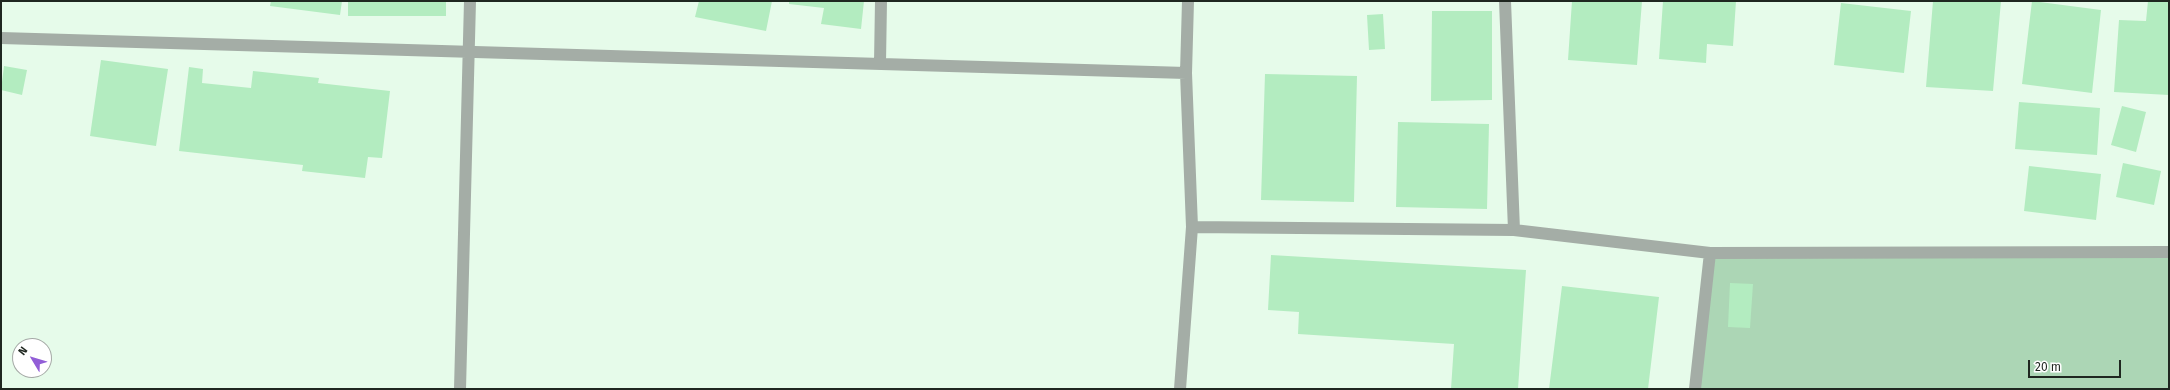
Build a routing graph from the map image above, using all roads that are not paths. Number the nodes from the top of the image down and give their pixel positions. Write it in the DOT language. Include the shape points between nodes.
graph roads {
  1 [pos="470,1"];
  2 [pos="881,1"];
  3 [pos="1188,1"];
  4 [pos="1505,1"];
  5 [pos="1,38"];
  6 [pos="468,52"];
  7 [pos="880,63"];
  8 [pos="1186,72"];
  9 [pos="1192,227"];
  10 [pos="1514,230"];
  11 [pos="2169,252"];
  12 [pos="1710,253"];
  13 [pos="460,389"];
  14 [pos="1180,389"];
  15 [pos="1695,389"];
  1 -- 6 [label="street"];
  2 -- 7 [label="street"];
  3 -- 8 [label="street"];
  4 -- 10 [label="street"];
  5 -- 6 [label="street"];
  6 -- 7 [label="street"];
  6 -- 13 [label="street"];
  7 -- 8 [label="street"];
  8 -- 9 [label="street"];
  9 -- 10 [label="street"];
  9 -- 14 [label="street"];
  10 -- 12 [label="street"];
  11 -- 12 [label="street"];
  12 -- 15 [label="street"];
}
